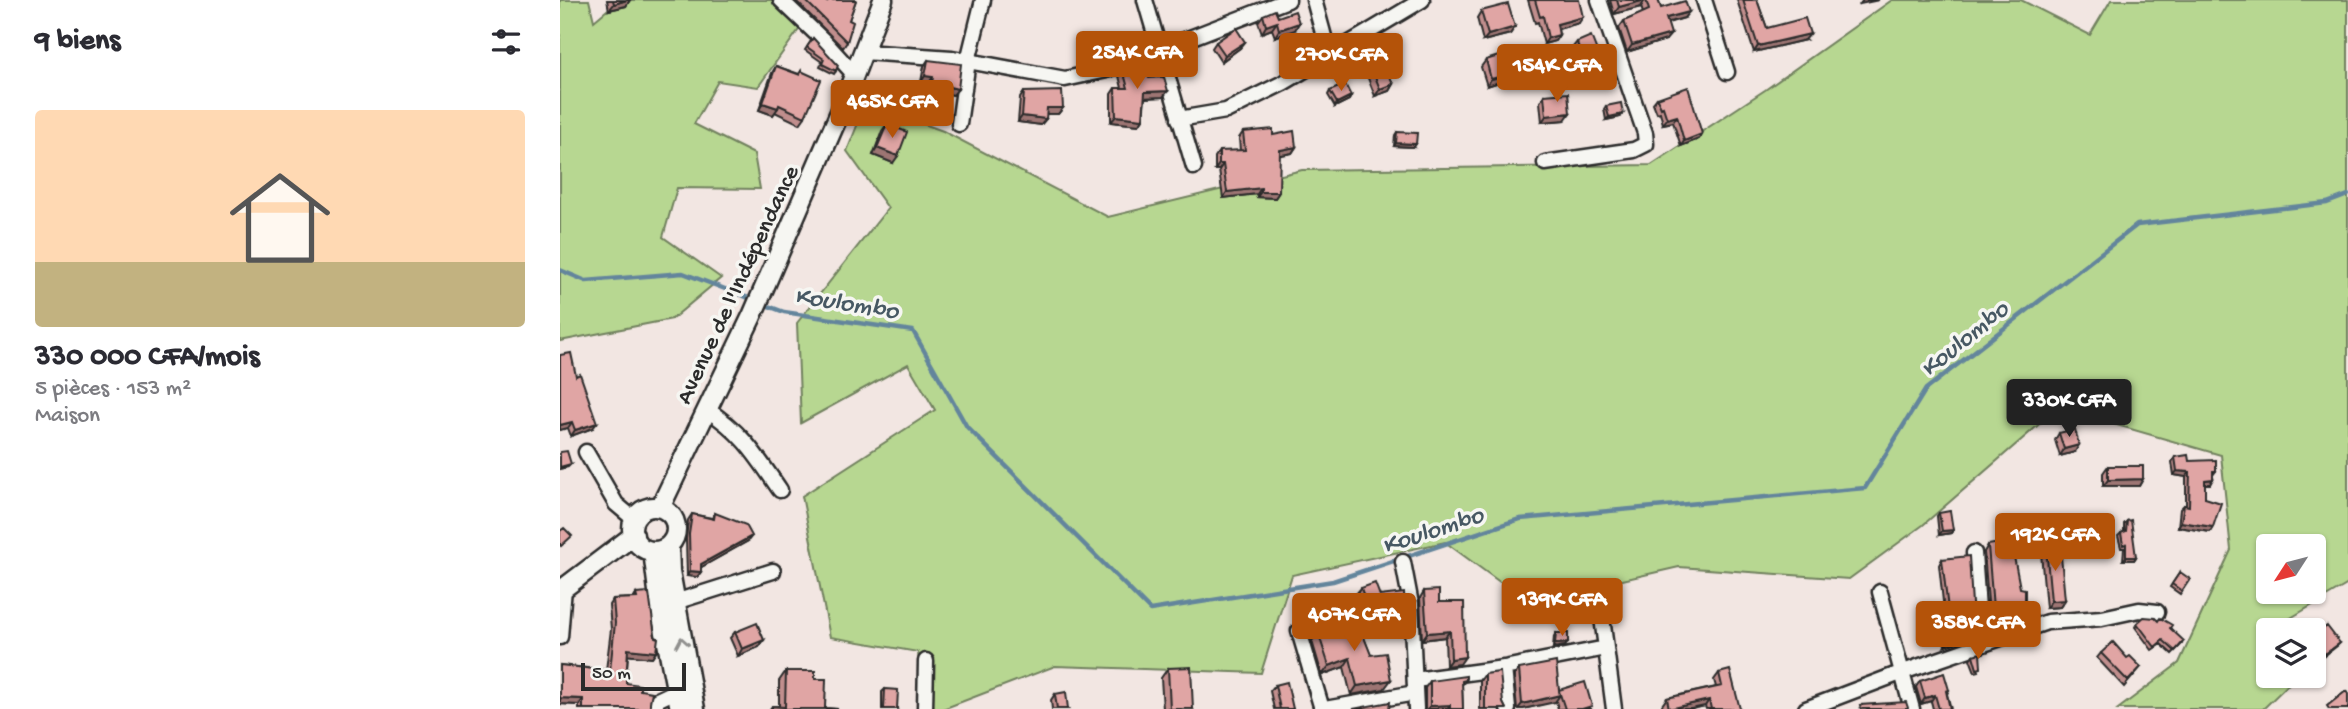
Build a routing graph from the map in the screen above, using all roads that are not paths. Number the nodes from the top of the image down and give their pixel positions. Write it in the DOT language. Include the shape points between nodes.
graph roads {
  1 [pos="781,0"];
  2 [pos="883,0"];
  3 [pos="983,0"];
  4 [pos="1145,0"];
  5 [pos="1288,0"];
  6 [pos="1314,0"];
  7 [pos="1422,0"];
  8 [pos="1599,0"];
  9 [pos="1704,0"];
  10 [pos="1159,51"];
  11 [pos="863,52"];
  12 [pos="1329,55"];
  13 [pos="968,61"];
  14 [pos="1727,72"];
  15 [pos="854,74"];
  16 [pos="1179,120"];
  17 [pos="959,124"];
  18 [pos="1545,163"];
  19 [pos="1194,167"];
  20 [pos="706,409"];
  21 [pos="586,452"];
  22 [pos="780,490"];
  23 [pos="660,508"];
  24 [pos="634,528"];
  25 [pos="661,548"];
  26 [pos="1974,553"];
  27 [pos="1403,562"];
  28 [pos="772,571"];
  29 [pos="562,590"];
  30 [pos="1880,592"];
  31 [pos="675,602"];
  32 [pos="1601,610"];
  33 [pos="2157,612"];
  34 [pos="1299,631"];
  35 [pos="560,637"];
  36 [pos="1984,643"];
  37 [pos="1606,648"];
  38 [pos="926,661"];
  39 [pos="1504,668"];
  40 [pos="1903,672"];
  41 [pos="1415,686"];
  42 [pos="678,700"];
  43 [pos="655,709"];
  44 [pos="695,709"];
  45 [pos="925,709"];
  46 [pos="1324,709"];
  47 [pos="1416,709"];
  48 [pos="1508,709"];
  49 [pos="1614,709"];
  50 [pos="1806,709"];
  51 [pos="1912,709"];
  1 -- 15 [label="street"];
  2 -- 11 [label="street, Avenue de l'Indépendance"];
  3 -- 13 [label="street"];
  4 -- 10 [label="street"];
  5 -- 10 [label="street"];
  6 -- 12 [label="street"];
  7 -- 12 [label="street"];
  8 -- 18 [label="street" via="1646,144 1634,150"];
  9 -- 14 [label="street"];
  10 -- 13 [label="street" via="1066,79"];
  10 -- 16 [label="street"];
  11 -- 13 [label="street"];
  11 -- 15 [label="street, Avenue de l'Indépendance"];
  12 -- 16 [label="street" via="1226,111"];
  13 -- 17 [label="street"];
  15 -- 20 [label="street, Avenue de l'Indépendance" via="752,316"];
  16 -- 19 [label="street"];
  20 -- 22 [label="street" via="745,440"];
  20 -- 23 [label="street, Avenue de l'Indépendance"];
  21 -- 24 [label="street"];
  23 -- 24 [label="street" via="645,509"];
  23 -- 25 [label="street" via="676,524 675,536"];
  24 -- 25 [label="street" via="643,547"];
  24 -- 29 [label="street"];
  25 -- 31 [label="street"];
  25 -- 42 [label="street" via="660,607"];
  26 -- 36 [label="street"];
  27 -- 41 [label="street" via="1411,604"];
  28 -- 31 [label="street"];
  29 -- 35 [label="street"];
  30 -- 40 [label="street"];
  44 -- 31 [label="street, one-way"];
  32 -- 37 [label="street"];
  33 -- 36 [label="street" via="2139,610 2047,622"];
  34 -- 46 [label="street"];
  36 -- 40 [label="street"];
  37 -- 39 [label="street"];
  37 -- 49 [label="street"];
  38 -- 45 [label="street"];
  39 -- 41 [label="street"];
  39 -- 48 [label="street"];
  40 -- 50 [label="street"];
  40 -- 51 [label="street"];
  41 -- 46 [label="street"];
  41 -- 47 [label="street"];
  42 -- 43 [label="street" via="657,700"];
}
